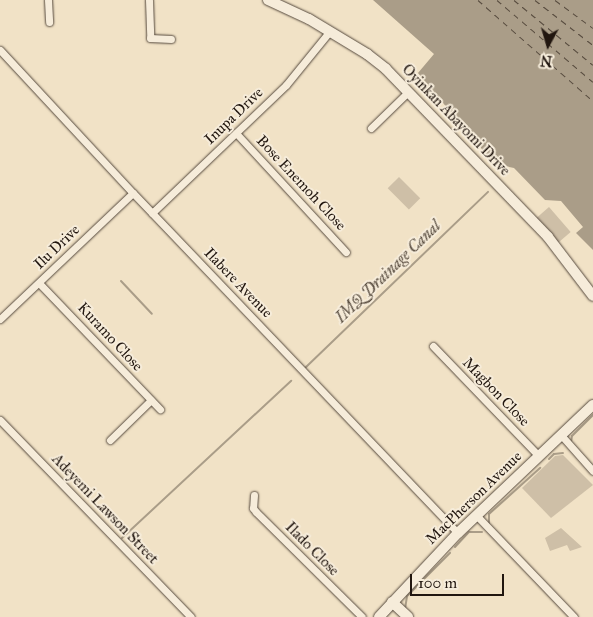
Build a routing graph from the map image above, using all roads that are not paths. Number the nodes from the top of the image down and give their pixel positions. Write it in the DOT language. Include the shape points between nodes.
graph roads {
  1 [pos="48,0"];
  2 [pos="149,0"];
  3 [pos="268,0"];
  4 [pos="49,22"];
  5 [pos="329,32"];
  6 [pos="171,39"];
  7 [pos="0,50"];
  8 [pos="408,92"];
  9 [pos="371,128"];
  10 [pos="236,133"];
  11 [pos="132,193"];
  12 [pos="152,213"];
  13 [pos="346,252"];
  14 [pos="40,283"];
  15 [pos="593,296"];
  16 [pos="0,319"];
  17 [pos="433,346"];
  18 [pos="150,400"];
  19 [pos="593,405"];
  20 [pos="160,410"];
  21 [pos="0,420"];
  22 [pos="561,435"];
  23 [pos="110,440"];
  24 [pos="539,456"];
  25 [pos="593,471"];
  26 [pos="254,495"];
  27 [pos="477,516"];
  28 [pos="458,533"];
  29 [pos="392,602"];
  30 [pos="191,617"];
  31 [pos="362,617"];
  32 [pos="379,617"];
  33 [pos="408,617"];
  34 [pos="574,617"];
  1 -- 4 [label="street"];
  2 -- 6 [label="street" via="150,38"];
  3 -- 5 [label="street, Oyinkan Abayomi Drive"];
  5 -- 8 [label="street, Oyinkan Abayomi Drive" via="367,54"];
  5 -- 10 [label="street, Inupa Drive" via="286,85"];
  7 -- 11 [label="street, Ilabere Avenue"];
  8 -- 9 [label="street"];
  8 -- 15 [label="street, Oyinkan Abayomi Drive" via="553,243"];
  10 -- 12 [label="street, Inupa Drive"];
  10 -- 13 [label="street, Bose Enemoh Close"];
  11 -- 12 [label="street, Ilabere Avenue"];
  11 -- 14 [label="street, Ilu Drive"];
  12 -- 28 [label="street, Ilabere Avenue"];
  14 -- 16 [label="street, Ilu Drive"];
  14 -- 18 [label="street, Kuramo Close"];
  17 -- 24 [label="street, Magbon Close"];
  18 -- 20 [label="street, Kuramo Close"];
  18 -- 23 [label="street"];
  19 -- 22 [label="street, MacPherson Avenue"];
  21 -- 30 [label="street, Adeyemi Lawson Street"];
  22 -- 24 [label="street, MacPherson Avenue"];
  22 -- 25 [label="street"];
  24 -- 27 [label="street, MacPherson Avenue"];
  26 -- 31 [label="street, Ilado Close" via="253,508 256,512"];
  27 -- 28 [label="street, MacPherson Avenue"];
  27 -- 34 [label="street"];
  28 -- 29 [label="street, MacPherson Avenue"];
  29 -- 32 [label="street, MacPherson Avenue"];
  29 -- 33 [label="street"];
}
